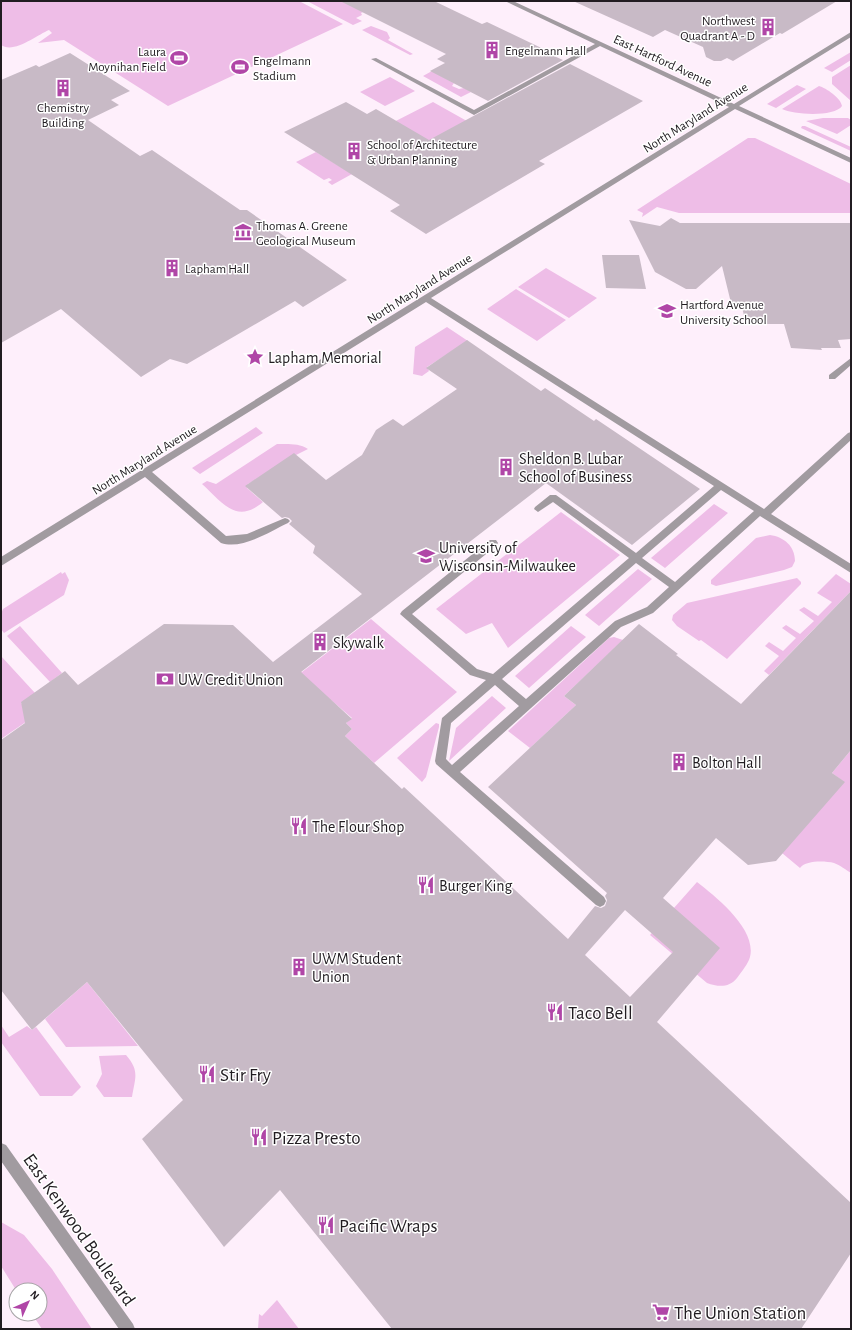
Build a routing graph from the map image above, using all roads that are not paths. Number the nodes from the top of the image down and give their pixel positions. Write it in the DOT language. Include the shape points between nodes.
graph roads {
  1 [pos="508,1"];
  2 [pos="851,34"];
  3 [pos="599,44"];
  4 [pos="374,59"];
  5 [pos="734,107"];
  6 [pos="851,161"];
  7 [pos="424,298"];
  8 [pos="851,361"];
  9 [pos="832,377"];
  10 [pos="851,436"];
  11 [pos="146,472"];
  12 [pos="720,486"];
  13 [pos="538,509"];
  14 [pos="762,513"];
  15 [pos="285,520"];
  16 [pos="493,543"];
  17 [pos="636,558"];
  18 [pos="1,562"];
  19 [pos="851,569"];
  20 [pos="675,587"];
  21 [pos="495,679"];
  22 [pos="526,705"];
  23 [pos="452,772"];
  24 [pos="600,901"];
  25 [pos="1,1150"];
  26 [pos="128,1329"];
  1 -- 3 [label="street, East Hartford Avenue"];
  2 -- 5 [label="street, North Maryland Avenue"];
  3 -- 4 [label="street" via="474,113"];
  3 -- 5 [label="street, East Hartford Avenue"];
  5 -- 6 [label="street, East Hartford Avenue"];
  5 -- 7 [label="street, North Maryland Avenue"];
  7 -- 11 [label="street, North Maryland Avenue"];
  7 -- 12 [label="street"];
  8 -- 9 [label="street"];
  10 -- 14 [label="street"];
  11 -- 15 [label="street" via="224,540 234,541 252,536"];
  11 -- 18 [label="street, North Maryland Avenue"];
  12 -- 14 [label="street"];
  12 -- 17 [label="street"];
  13 -- 17 [label="street" via="552,497"];
  14 -- 19 [label="street"];
  14 -- 20 [label="street"];
  16 -- 21 [label="street" via="405,614 474,672"];
  17 -- 20 [label="street"];
  17 -- 21 [label="street"];
  20 -- 22 [label="street" via="650,610 618,624"];
  21 -- 22 [label="street"];
  21 -- 23 [label="street" via="446,721 440,761"];
  22 -- 23 [label="street"];
  23 -- 24 [label="street"];
  25 -- 26 [label="street, East Kenwood Boulevard"];
}
